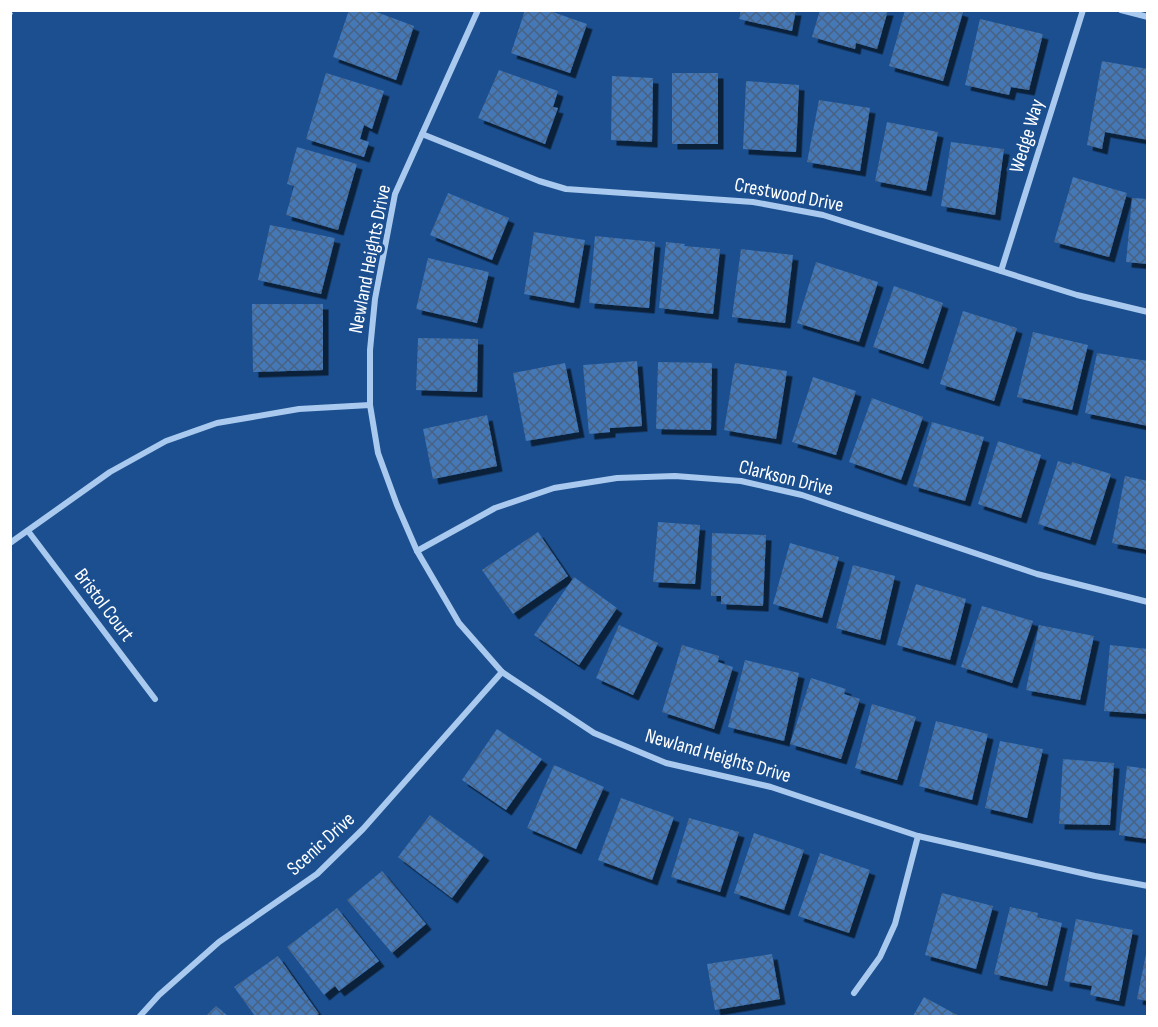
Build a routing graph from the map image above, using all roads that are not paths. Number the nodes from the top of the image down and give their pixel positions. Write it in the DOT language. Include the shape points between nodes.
graph roads {
  1 [pos="478,10"];
  2 [pos="1083,10"];
  3 [pos="1121,10"];
  4 [pos="1148,17"];
  5 [pos="422,134"];
  6 [pos="1001,271"];
  7 [pos="1148,312"];
  8 [pos="370,405"];
  9 [pos="28,531"];
  10 [pos="10,543"];
  11 [pos="417,551"];
  12 [pos="1148,602"];
  13 [pos="502,672"];
  14 [pos="154,699"];
  15 [pos="918,836"];
  16 [pos="1148,886"];
  17 [pos="854,993"];
  18 [pos="140,1017"];
  1 -- 5 [label="street, Newland Heights Drive"];
  2 -- 6 [label="street, Wedge Way"];
  3 -- 4 [label="street"];
  5 -- 6 [label="street, Crestwood Drive" via="566,189 753,202 823,215"];
  5 -- 8 [label="street, Newland Heights Drive" via="395,194 375,299"];
  6 -- 7 [label="street, Crestwood Drive"];
  8 -- 9 [label="street" via="298,409 217,423 166,441 110,472"];
  8 -- 11 [label="street, Newland Heights Drive" via="378,453"];
  9 -- 10 [label="street"];
  9 -- 14 [label="street, Bristol Court"];
  11 -- 12 [label="street, Clarkson Drive" via="495,508 554,488 617,478 675,476 741,481 802,495 1037,574"];
  11 -- 13 [label="street, Newland Heights Drive" via="459,623"];
  13 -- 15 [label="street, Newland Heights Drive" via="594,733 666,763 771,787"];
  13 -- 18 [label="street, Scenic Drive" via="363,829 317,874 219,942"];
  15 -- 16 [label="street, Newland Heights Drive"];
  15 -- 17 [label="street" via="895,924 879,957"];
}
